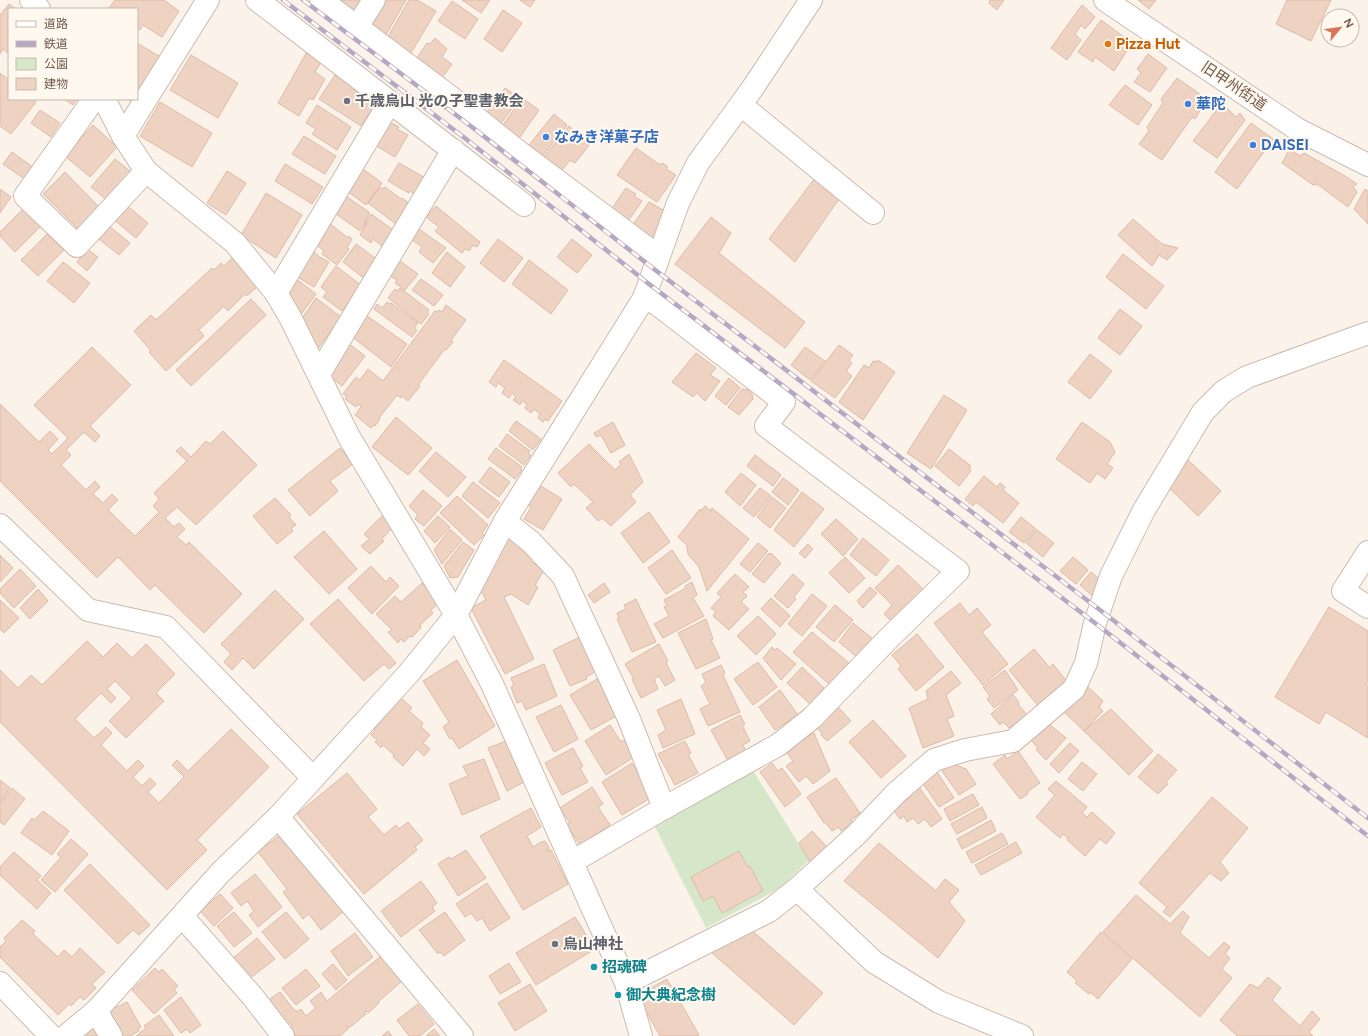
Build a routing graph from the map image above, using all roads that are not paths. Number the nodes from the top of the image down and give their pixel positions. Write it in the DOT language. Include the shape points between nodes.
graph roads {
  1 [pos="32,0"];
  2 [pos="208,0"];
  3 [pos="257,0"];
  4 [pos="321,0"];
  5 [pos="374,0"];
  6 [pos="811,0"];
  7 [pos="1105,0"];
  8 [pos="39,8"];
  9 [pos="357,27"];
  10 [pos="93,100"];
  11 [pos="105,100"];
  12 [pos="390,102"];
  13 [pos="741,105"];
  14 [pos="123,136"];
  15 [pos="453,150"];
  16 [pos="1368,165"];
  17 [pos="146,171"];
  18 [pos="524,205"];
  19 [pos="873,213"];
  20 [pos="658,256"];
  21 [pos="276,293"];
  22 [pos="644,298"];
  23 [pos="1368,333"];
  24 [pos="318,374"];
  25 [pos="504,521"];
  26 [pos="0,525"];
  27 [pos="1368,552"];
  28 [pos="1368,606"];
  29 [pos="456,615"];
  30 [pos="313,778"];
  31 [pos="664,808"];
  32 [pos="278,817"];
  33 [pos="572,862"];
  34 [pos="797,889"];
  35 [pos="182,916"];
  36 [pos="0,983"];
  37 [pos="626,983"];
  38 [pos="96,1011"];
  39 [pos="51,1036"];
  40 [pos="66,1036"];
  41 [pos="111,1036"];
  42 [pos="283,1036"];
  43 [pos="462,1036"];
  44 [pos="641,1036"];
  45 [pos="1022,1036"];
  1 -- 8 [label="street"];
  2 -- 14 [label="street"];
  3 -- 12 [label="street"];
  4 -- 9 [label="street"];
  5 -- 9 [label="street"];
  6 -- 13 [label="street"];
  7 -- 16 [label="street, 旧甲州街道" via="1297,128"];
  9 -- 20 [label="street"];
  10 -- 17 [label="street" via="25,196 77,246"];
  11 -- 14 [label="street"];
  12 -- 15 [label="street"];
  12 -- 21 [label="street"];
  13 -- 19 [label="street"];
  13 -- 20 [label="street" via="698,163 678,203"];
  14 -- 17 [label="street"];
  15 -- 18 [label="street"];
  15 -- 24 [label="street"];
  17 -- 21 [label="street" via="235,243"];
  20 -- 22 [label="street"];
  21 -- 24 [label="street" via="292,319"];
  22 -- 25 [label="street"];
  22 -- 31 [label="street" via="657,304 784,402 766,426 958,571 812,718 778,744"];
  23 -- 34 [label="street" via="1247,377 1224,392 1203,412 1144,510 1111,576 1095,623 1086,663 1074,689 1013,741 965,750 934,760 896,793 857,834"];
  24 -- 29 [label="street" via="349,436"];
  25 -- 29 [label="street"];
  25 -- 31 [label="street" via="531,542 563,576 629,719"];
  26 -- 30 [label="street" via="88,610 166,626"];
  27 -- 28 [label="street" via="1342,591"];
  29 -- 30 [label="street" via="409,673"];
  29 -- 33 [label="street" via="495,690"];
  30 -- 32 [label="street"];
  31 -- 33 [label="street"];
  32 -- 35 [label="street" via="221,872"];
  32 -- 43 [label="street"];
  33 -- 37 [label="street"];
  34 -- 37 [label="street" via="769,911"];
  34 -- 45 [label="street" via="874,962 939,1002"];
  35 -- 38 [label="street"];
  35 -- 42 [label="street" via="253,997"];
  36 -- 39 [label="street"];
  37 -- 44 [label="street"];
  38 -- 40 [label="street"];
  38 -- 41 [label="street"];
}
